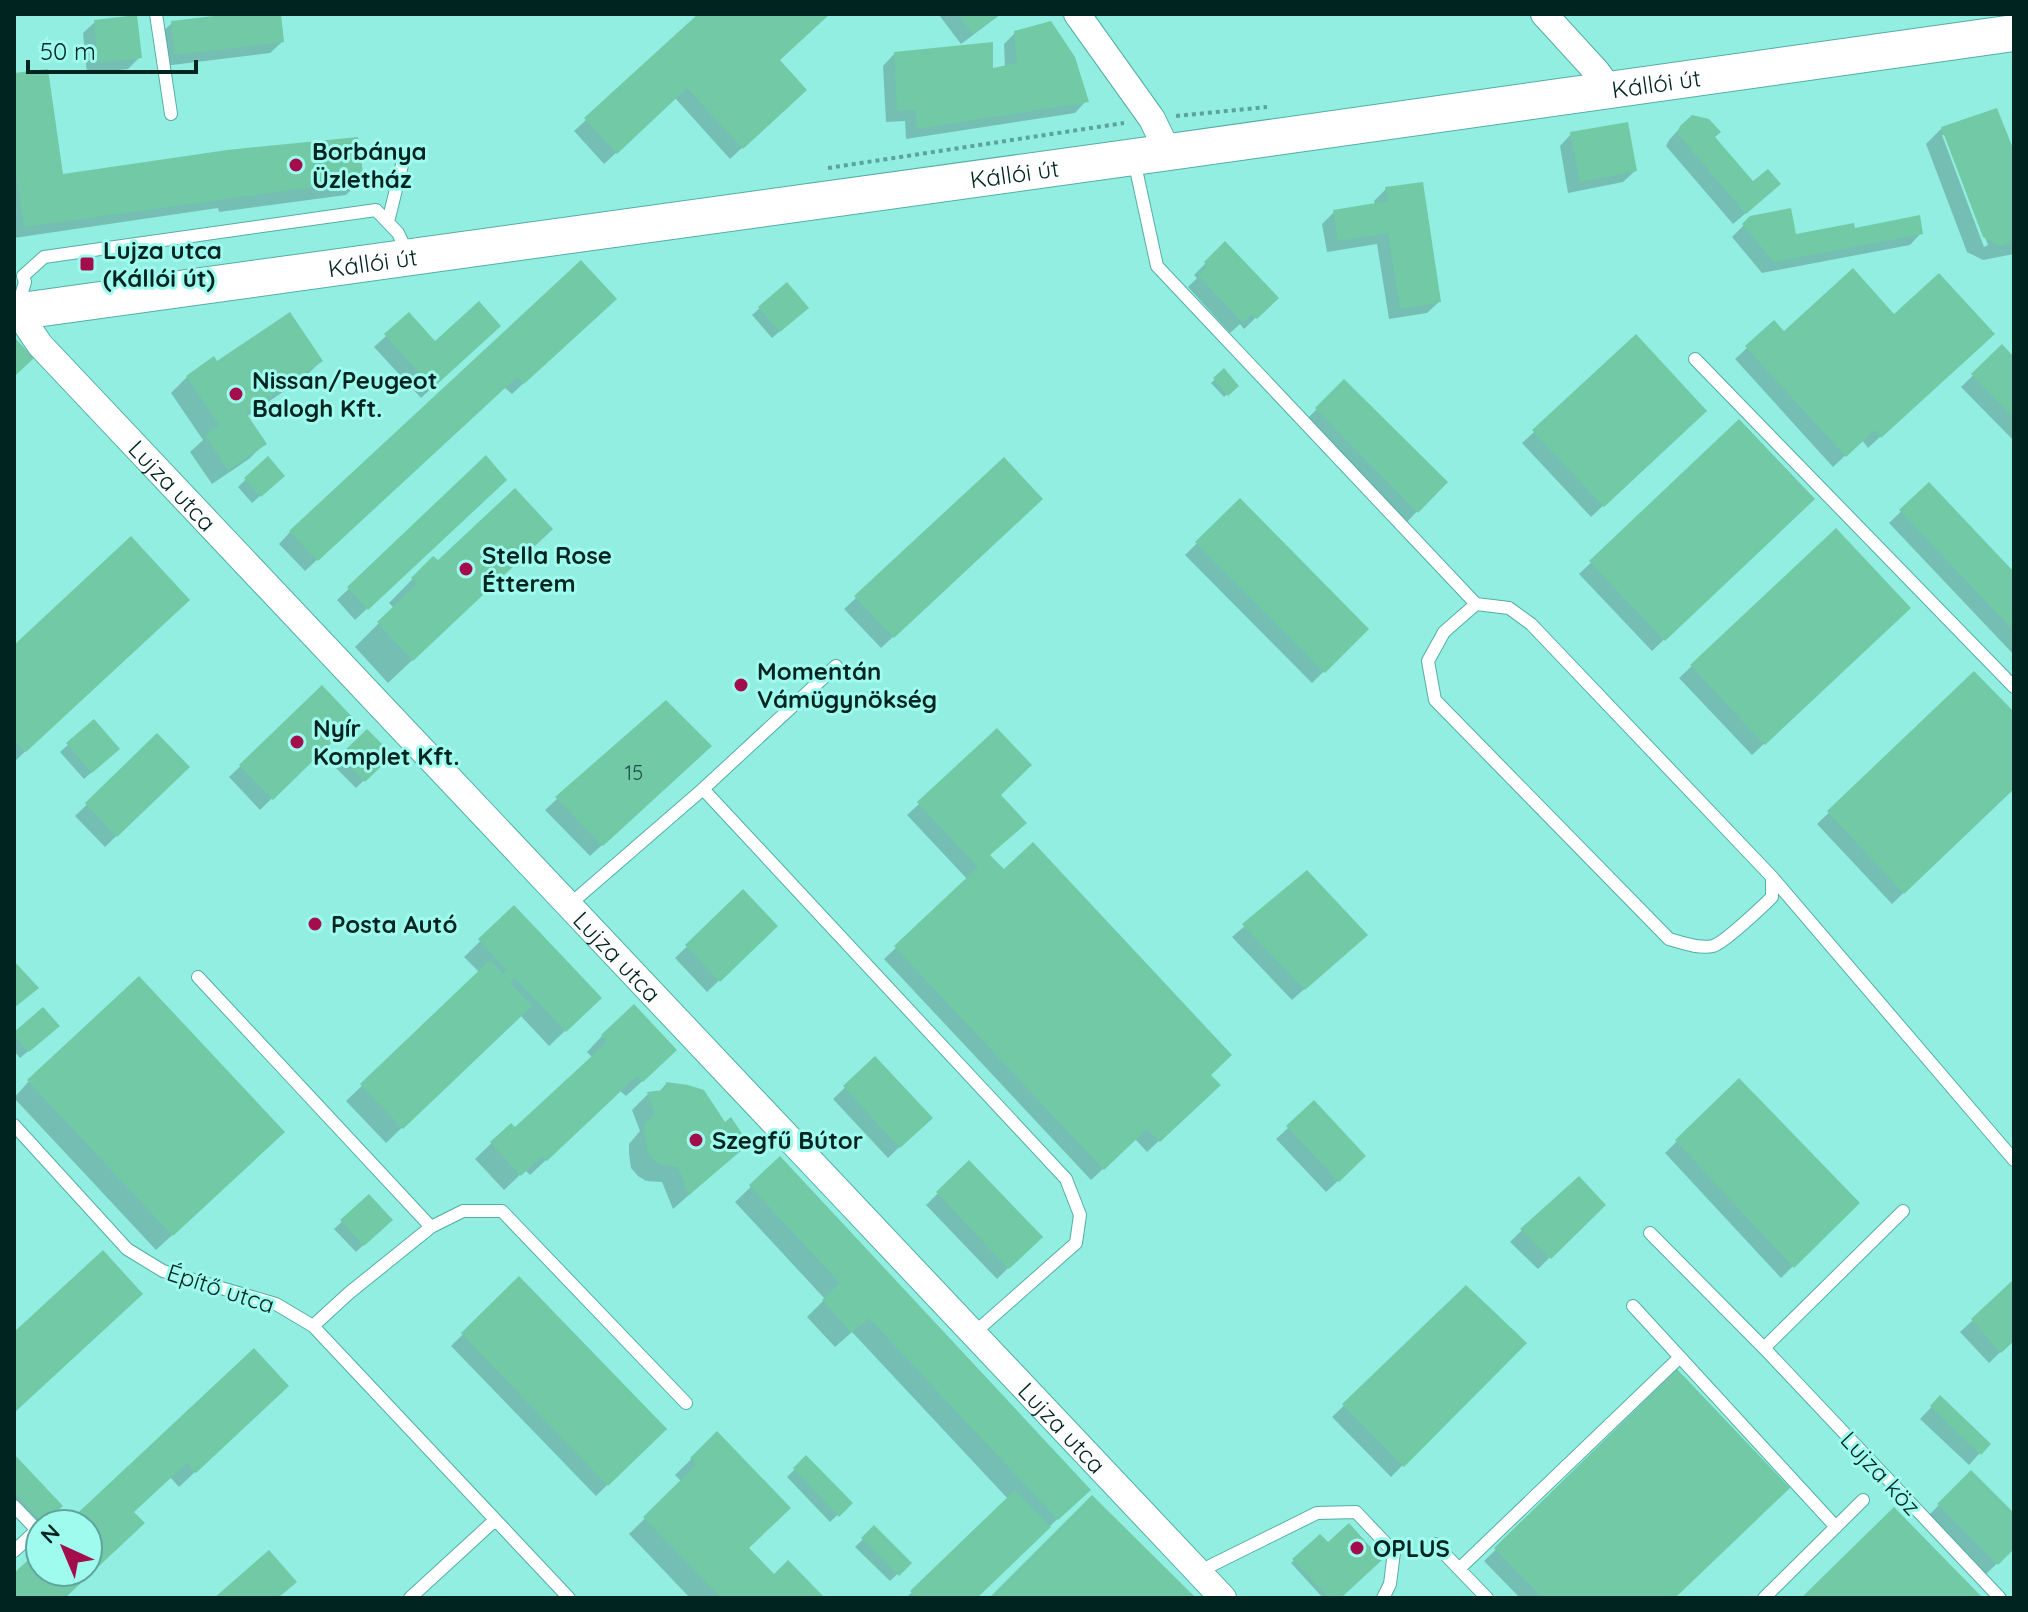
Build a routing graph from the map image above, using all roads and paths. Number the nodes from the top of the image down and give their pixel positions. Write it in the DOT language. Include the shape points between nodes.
graph roads {
  1 [pos="156,14"];
  2 [pos="1077,14"];
  3 [pos="1544,14"];
  4 [pos="2014,33"];
  5 [pos="1610,90"];
  6 [pos="171,114"];
  7 [pos="1151,155"];
  8 [pos="403,161"];
  9 [pos="388,222"];
  10 [pos="409,257"];
  11 [pos="15,311"];
  12 [pos="1695,359"];
  13 [pos="1476,604"];
  14 [pos="836,666"];
  15 [pos="2014,687"];
  16 [pos="703,789"];
  17 [pos="1772,877"];
  18 [pos="569,905"];
  19 [pos="198,977"];
  20 [pos="14,1125"];
  21 [pos="2014,1160"];
  22 [pos="1903,1211"];
  23 [pos="431,1227"];
  24 [pos="1650,1233"];
  25 [pos="1633,1306"];
  26 [pos="313,1326"];
  27 [pos="973,1334"];
  28 [pos="1764,1348"];
  29 [pos="1679,1358"];
  30 [pos="686,1403"];
  31 [pos="1863,1500"];
  32 [pos="14,1506"];
  33 [pos="495,1520"];
  34 [pos="1836,1527"];
  35 [pos="1435,1544"];
  36 [pos="14,1551"];
  37 [pos="1459,1569"];
  38 [pos="1198,1572"];
  39 [pos="410,1598"];
  40 [pos="569,1598"];
  41 [pos="1223,1598"];
  42 [pos="1383,1598"];
  43 [pos="1487,1598"];
  44 [pos="1764,1598"];
  45 [pos="2000,1598"];
  1 -- 6 [label="lane"];
  2 -- 7 [label="street" via="1152,119"];
  3 -- 5 [label="street"];
  4 -- 5 [label="main road, Kállói út"];
  5 -- 7 [label="main road, Kállói út"];
  7 -- 10 [label="main road, Kállói út"];
  7 -- 13 [label="lane" via="1157,266"];
  8 -- 9 [label="lane"];
  9 -- 10 [label="lane"];
  9 -- 11 [label="lane" via="376,210 44,257 23,276"];
  10 -- 11 [label="main road, Kállói út"];
  11 -- 18 [label="street, Lujza utca" via="40,345"];
  12 -- 15 [label="lane"];
  13 -- 17 [label="lane" via="1509,608 1531,624"];
  13 -- 17 [label="lane" via="1444,632 1428,661 1435,700 1669,939 1715,946 1772,897"];
  14 -- 16 [label="lane"];
  16 -- 18 [label="lane"];
  16 -- 27 [label="lane" via="1066,1179 1080,1215 1076,1243"];
  17 -- 21 [label="lane"];
  18 -- 27 [label="street, Lujza utca"];
  19 -- 23 [label="lane"];
  20 -- 26 [label="lane, Építő utca" via="127,1249 163,1271 276,1304"];
  22 -- 28 [label="lane"];
  23 -- 26 [label="lane"];
  23 -- 30 [label="lane" via="463,1211 502,1211"];
  24 -- 28 [label="lane, Lujza köz"];
  25 -- 29 [label="lane"];
  26 -- 33 [label="lane, Építő utca"];
  27 -- 38 [label="street, Lujza utca"];
  28 -- 45 [label="lane, Lujza köz"];
  29 -- 34 [label="lane"];
  29 -- 37 [label="lane"];
  31 -- 34 [label="lane"];
  32 -- 36 [label="lane" via="37,1530"];
  33 -- 39 [label="lane"];
  33 -- 40 [label="lane, Építő utca"];
  34 -- 44 [label="lane"];
  35 -- 37 [label="lane"];
  37 -- 43 [label="lane"];
  38 -- 41 [label="street, Lujza utca"];
  38 -- 42 [label="lane" via="1317,1513 1356,1512 1394,1552"];
}
